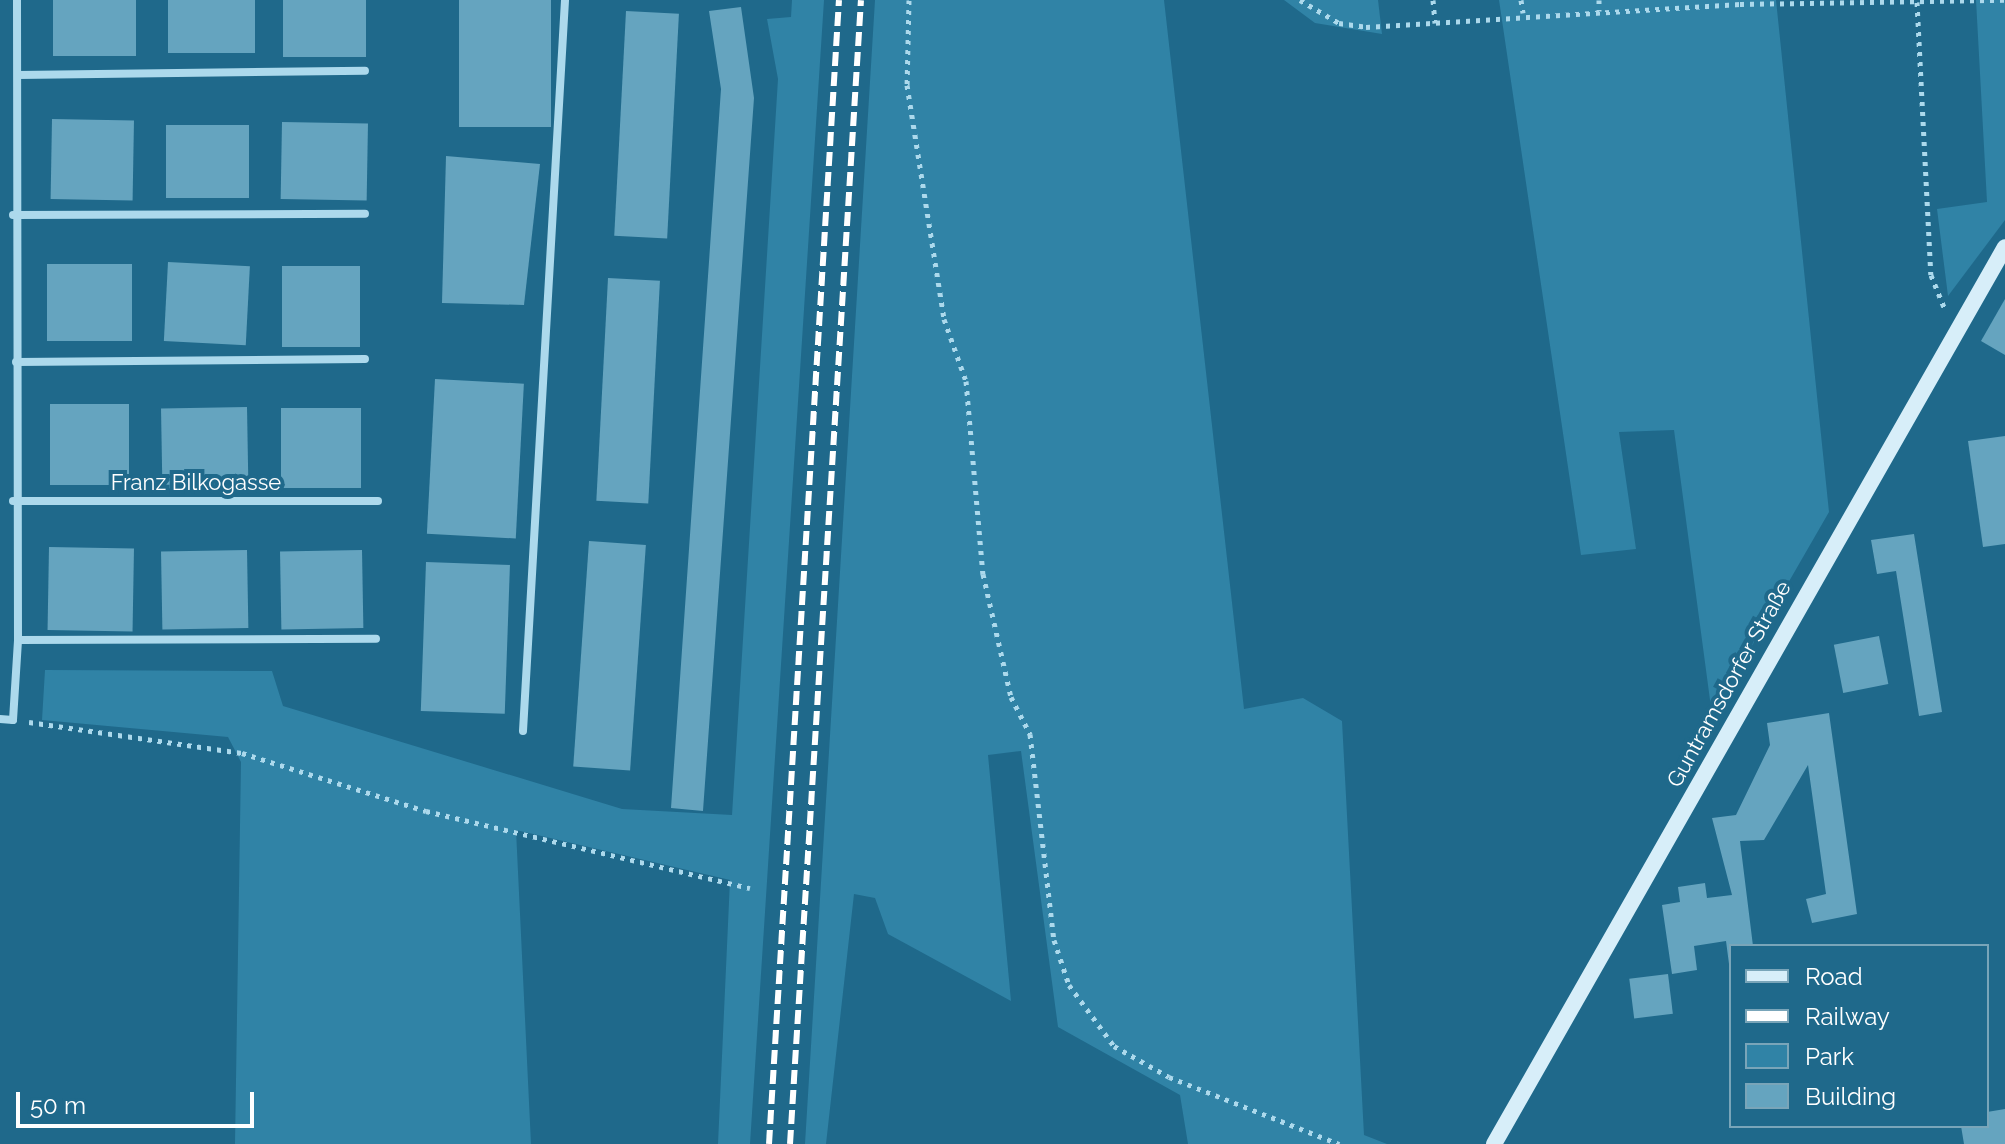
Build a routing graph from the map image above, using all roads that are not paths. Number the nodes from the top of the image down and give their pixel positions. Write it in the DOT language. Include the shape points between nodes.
graph roads {
  1 [pos="17,0"];
  2 [pos="565,0"];
  3 [pos="365,71"];
  4 [pos="18,75"];
  5 [pos="365,214"];
  6 [pos="13,215"];
  7 [pos="2005,247"];
  8 [pos="365,359"];
  9 [pos="16,362"];
  10 [pos="13,501"];
  11 [pos="378,501"];
  12 [pos="376,639"];
  13 [pos="18,640"];
  14 [pos="0,719"];
  15 [pos="523,731"];
  16 [pos="1494,1144"];
  1 -- 4 [label="street"];
  2 -- 15 [label="street"];
  3 -- 4 [label="street"];
  4 -- 6 [label="street"];
  5 -- 6 [label="street"];
  6 -- 9 [label="street"];
  7 -- 16 [label="street, Guntramsdorfer Straße"];
  8 -- 9 [label="street"];
  9 -- 10 [label="street"];
  10 -- 11 [label="street, Franz Bilkogasse"];
  10 -- 13 [label="street"];
  12 -- 13 [label="street"];
  13 -- 14 [label="street" via="13,720"];
}
